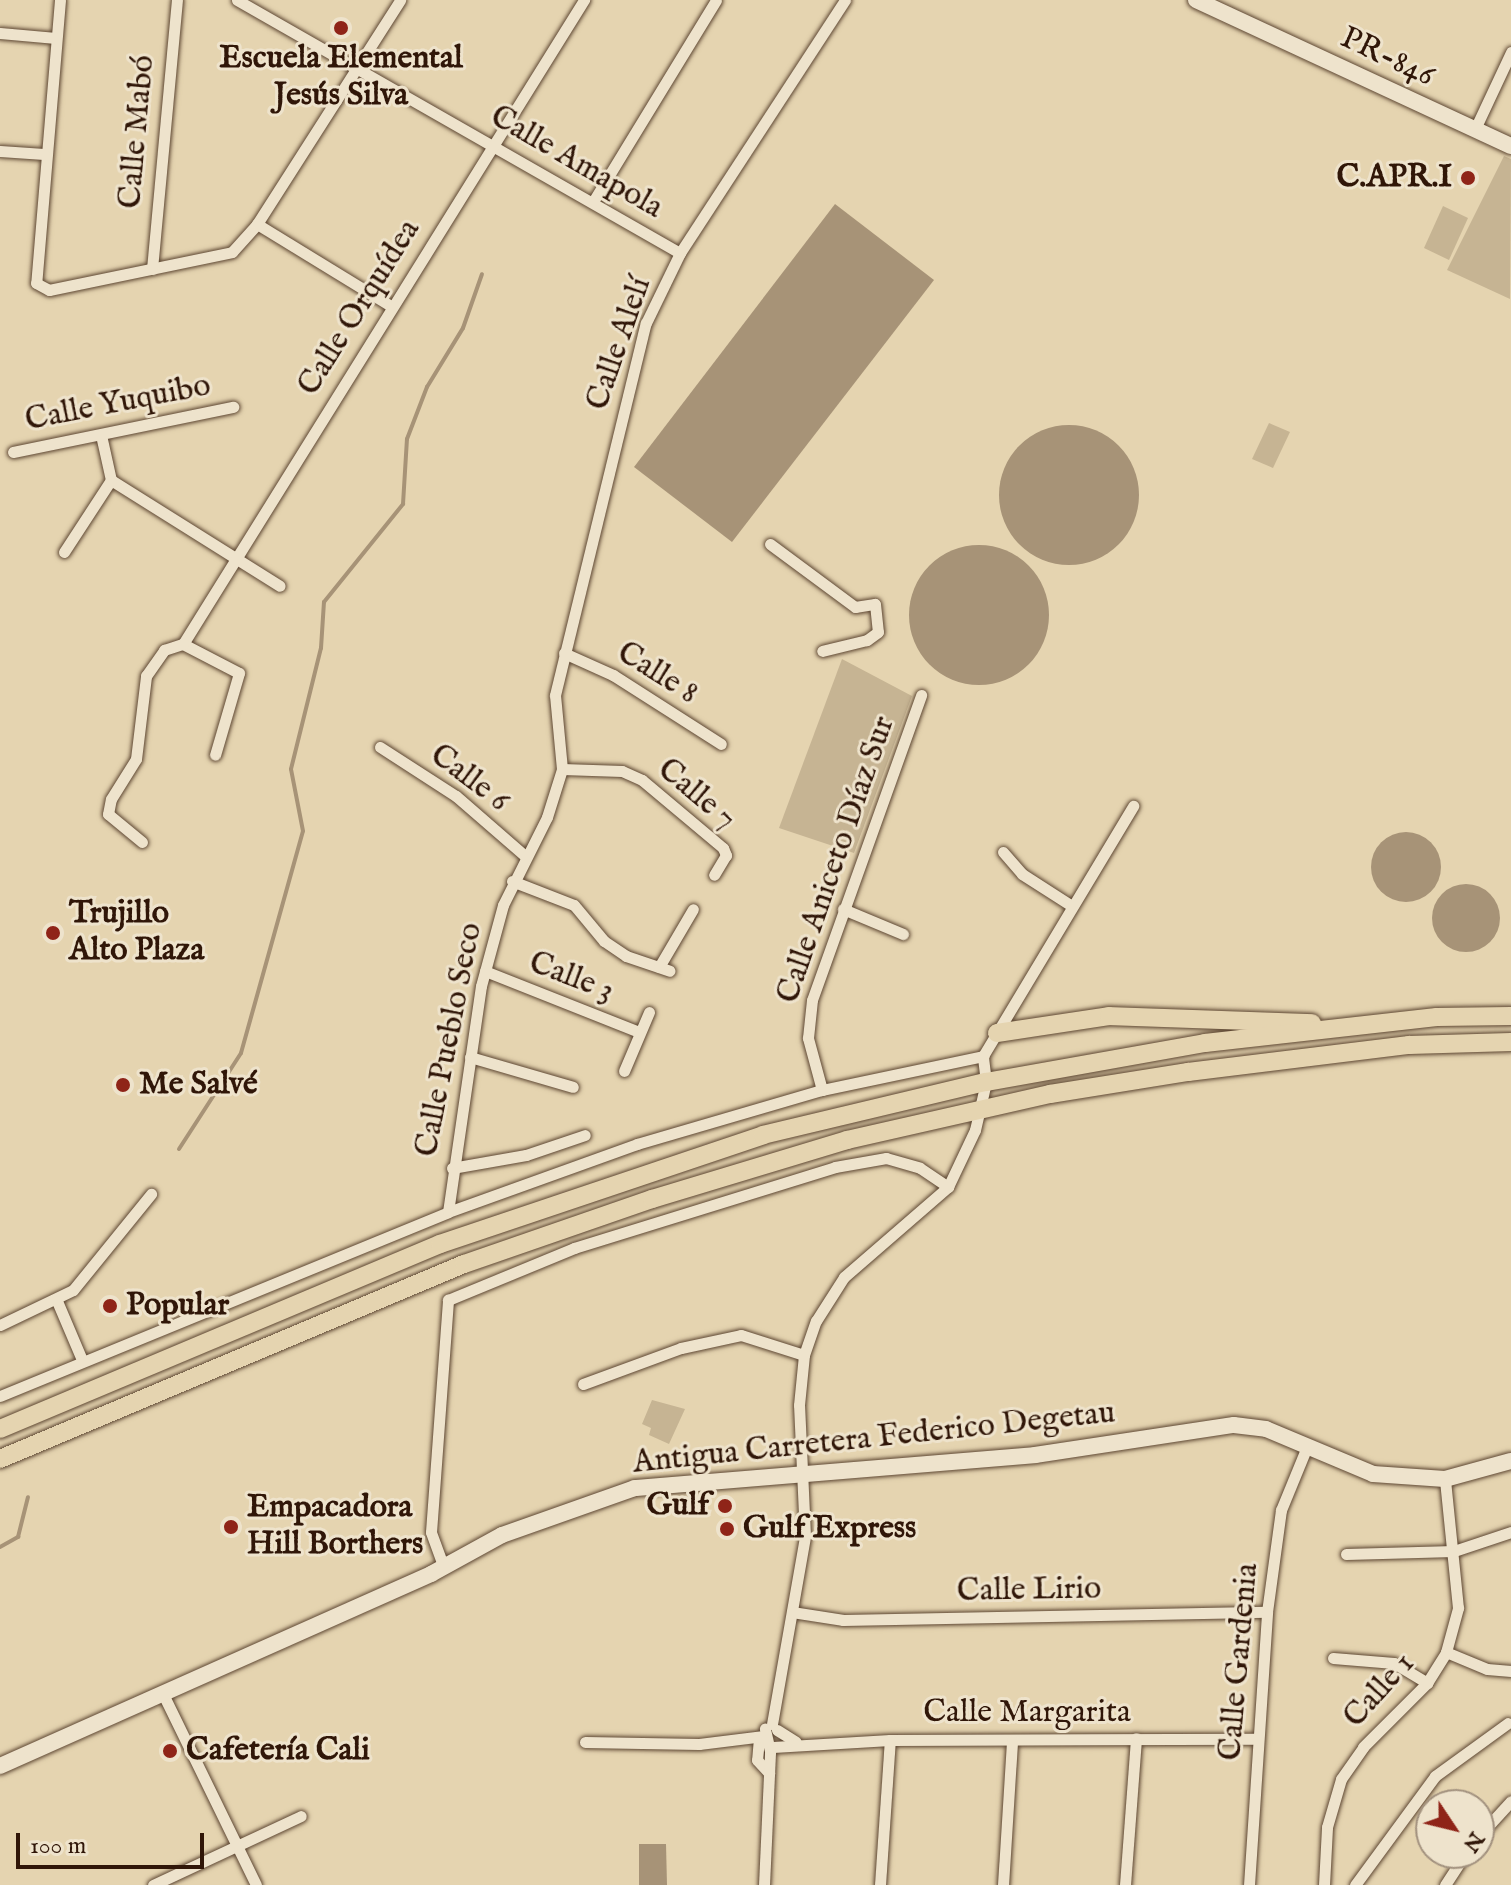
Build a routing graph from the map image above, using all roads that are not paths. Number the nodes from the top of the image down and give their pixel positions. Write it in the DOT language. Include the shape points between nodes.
graph roads {
  1 [pos="60,0"];
  2 [pos="177,0"];
  3 [pos="400,0"];
  4 [pos="584,0"];
  5 [pos="716,0"];
  6 [pos="845,0"];
  7 [pos="1196,0"];
  8 [pos="239,1"];
  9 [pos="0,33"];
  10 [pos="56,38"];
  11 [pos="1511,52"];
  12 [pos="360,67"];
  13 [pos="1475,129"];
  14 [pos="493,145"];
  15 [pos="1511,146"];
  16 [pos="0,151"];
  17 [pos="44,154"];
  18 [pos="594,200"];
  19 [pos="257,224"];
  20 [pos="680,253"];
  21 [pos="152,269"];
  22 [pos="391,306"];
  23 [pos="233,407"];
  24 [pos="101,435"];
  25 [pos="13,452"];
  26 [pos="111,480"];
  27 [pos="770,544"];
  28 [pos="64,552"];
  29 [pos="235,559"];
  30 [pos="280,586"];
  31 [pos="183,644"];
  32 [pos="822,651"];
  33 [pos="564,653"];
  34 [pos="921,695"];
  35 [pos="721,744"];
  36 [pos="380,747"];
  37 [pos="215,755"];
  38 [pos="562,769"];
  39 [pos="1133,806"];
  40 [pos="142,842"];
  41 [pos="1003,852"];
  42 [pos="525,856"];
  43 [pos="714,875"];
  44 [pos="512,881"];
  45 [pos="1072,906"];
  46 [pos="693,909"];
  47 [pos="843,909"];
  48 [pos="903,934"];
  49 [pos="485,971"];
  50 [pos="649,1012"];
  51 [pos="1511,1016"];
  52 [pos="1343,1027"];
  53 [pos="639,1032"];
  54 [pos="997,1033"];
  55 [pos="1511,1042"];
  56 [pos="983,1056"];
  57 [pos="470,1057"];
  58 [pos="624,1071"];
  59 [pos="986,1082"];
  60 [pos="573,1087"];
  61 [pos="822,1090"];
  62 [pos="978,1109"];
  63 [pos="585,1135"];
  64 [pos="452,1168"];
  65 [pos="948,1187"];
  66 [pos="151,1194"];
  67 [pos="448,1212"];
  68 [pos="57,1301"];
  69 [pos="0,1325"];
  70 [pos="804,1355"];
  71 [pos="82,1360"];
  72 [pos="583,1384"];
  73 [pos="0,1396"];
  74 [pos="0,1429"];
  75 [pos="1306,1449"];
  76 [pos="0,1459"];
  77 [pos="1511,1461"];
  78 [pos="804,1475"];
  79 [pos="1445,1479"];
  80 [pos="1511,1532"];
  81 [pos="1454,1551"];
  82 [pos="1346,1554"];
  83 [pos="444,1568"];
  84 [pos="792,1612"];
  85 [pos="1267,1612"];
  86 [pos="1446,1652"];
  87 [pos="1333,1658"];
  88 [pos="1511,1671"];
  89 [pos="1427,1683"];
  90 [pos="163,1694"];
  91 [pos="1508,1723"];
  92 [pos="774,1727"];
  93 [pos="762,1737"];
  94 [pos="1136,1738"];
  95 [pos="1258,1739"];
  96 [pos="890,1740"];
  97 [pos="1012,1740"];
  98 [pos="585,1742"];
  99 [pos="797,1742"];
  100 [pos="771,1749"];
  101 [pos="0,1766"];
  102 [pos="769,1773"];
  103 [pos="1511,1801"];
  104 [pos="301,1816"];
  105 [pos="1495,1818"];
  106 [pos="236,1847"];
  107 [pos="153,1885"];
  108 [pos="256,1885"];
  109 [pos="764,1885"];
  110 [pos="880,1885"];
  111 [pos="1003,1885"];
  112 [pos="1125,1885"];
  113 [pos="1249,1885"];
  114 [pos="1324,1885"];
  115 [pos="1355,1885"];
  1 -- 10 [label="street"];
  2 -- 21 [label="street, Calle Mabó"];
  3 -- 12 [label="street"];
  4 -- 14 [label="street, Calle Orquídea"];
  5 -- 18 [label="street"];
  6 -- 20 [label="street, Calle Alelí"];
  7 -- 13 [label="street, PR-846 / PR-846"];
  8 -- 12 [label="street, Calle Amapola"];
  9 -- 10 [label="street"];
  10 -- 17 [label="street"];
  11 -- 13 [label="street"];
  12 -- 14 [label="street, Calle Amapola"];
  12 -- 19 [label="street"];
  13 -- 15 [label="street, PR-846 / PR-846"];
  14 -- 18 [label="street, Calle Amapola"];
  14 -- 22 [label="street, Calle Orquídea"];
  16 -- 17 [label="street"];
  17 -- 21 [label="street" via="36,283 49,290"];
  18 -- 20 [label="street, Calle Amapola"];
  19 -- 21 [label="street" via="232,252"];
  19 -- 22 [label="street"];
  20 -- 33 [label="street, Calle Alelí" via="646,323"];
  22 -- 29 [label="street, Calle Orquídea"];
  23 -- 24 [label="street, Calle Yuquibo"];
  24 -- 25 [label="street, Calle Yuquibo"];
  24 -- 26 [label="street"];
  26 -- 28 [label="street"];
  26 -- 29 [label="street"];
  27 -- 32 [label="street" via="855,607 875,604 878,632 867,640"];
  29 -- 30 [label="street"];
  29 -- 31 [label="street, Calle Orquídea"];
  31 -- 37 [label="street" via="239,673"];
  31 -- 40 [label="street" via="164,650 146,676 136,759 111,799 108,814"];
  33 -- 35 [label="street, Calle 8" via="613,675"];
  33 -- 38 [label="street, Calle Pueblo Seco" via="555,695"];
  34 -- 47 [label="street, Calle Aniceto Díaz Sur"];
  36 -- 42 [label="street, Calle 6" via="456,796"];
  38 -- 42 [label="street, Calle Pueblo Seco" via="547,817"];
  38 -- 43 [label="street, Calle 7" via="622,771 642,780 723,848 726,855"];
  39 -- 45 [label="street"];
  41 -- 45 [label="street" via="1022,874"];
  42 -- 44 [label="street, Calle Pueblo Seco"];
  44 -- 46 [label="street" via="574,905 604,941 626,956 664,969"];
  44 -- 49 [label="street, Calle Pueblo Seco"];
  45 -- 54 [label="street"];
  47 -- 48 [label="street"];
  47 -- 61 [label="street, Calle Aniceto Díaz Sur" via="812,1000 808,1038"];
  49 -- 53 [label="street, Calle 3"];
  49 -- 57 [label="street, Calle Pueblo Seco"];
  50 -- 53 [label="street"];
  51 -- 52 [label="main road"];
  52 -- 54 [label="main road" via="1200,1016 1109,1016"];
  52 -- 59 [label="main road" via="1205,1043"];
  53 -- 58 [label="street"];
  54 -- 56 [label="street"];
  55 -- 62 [label="main road" via="1318,1054"];
  56 -- 59 [label="street"];
  56 -- 61 [label="street"];
  57 -- 60 [label="street"];
  57 -- 64 [label="street, Calle Pueblo Seco"];
  59 -- 62 [label="street"];
  59 -- 74 [label="main road" via="763,1135 603,1186 440,1244"];
  61 -- 67 [label="street" via="637,1144"];
  62 -- 65 [label="street" via="966,1157"];
  62 -- 76 [label="main road" via="847,1140 464,1264"];
  63 -- 64 [label="street" via="526,1155"];
  64 -- 67 [label="street, Calle Pueblo Seco"];
  65 -- 70 [label="street" via="844,1277 816,1321"];
  65 -- 83 [label="street" via="920,1168 886,1158 835,1167 574,1248 448,1300 431,1532"];
  66 -- 68 [label="street" via="73,1290"];
  67 -- 71 [label="street"];
  68 -- 69 [label="street"];
  68 -- 71 [label="street"];
  70 -- 72 [label="street" via="741,1335 681,1348"];
  70 -- 78 [label="street" via="799,1405"];
  71 -- 73 [label="street"];
  75 -- 78 [label="street, Antigua Carretera Federico Degetau" via="1266,1429 1234,1425 1035,1455"];
  75 -- 79 [label="street, Antigua Carretera Federico Degetau" via="1373,1474"];
  75 -- 85 [label="street, Calle Gardenia" via="1281,1510"];
  77 -- 79 [label="street, Antigua Carretera Federico Degetau"];
  78 -- 83 [label="street, Antigua Carretera Federico Degetau" via="635,1488 502,1535"];
  78 -- 84 [label="street" via="805,1536"];
  79 -- 81 [label="street, Calle 1"];
  80 -- 81 [label="street"];
  81 -- 82 [label="street"];
  81 -- 86 [label="street, Calle 1" via="1458,1608"];
  83 -- 90 [label="street, Antigua Carretera Federico Degetau"];
  84 -- 85 [label="street, Calle Lirio" via="843,1620"];
  84 -- 92 [label="street"];
  85 -- 95 [label="street, Calle Gardenia"];
  86 -- 88 [label="street" via="1487,1669"];
  86 -- 89 [label="street, Calle 1"];
  87 -- 89 [label="street" via="1394,1663"];
  89 -- 114 [label="street, Calle 1" via="1363,1747 1341,1779 1327,1827"];
  90 -- 101 [label="street, Antigua Carretera Federico Degetau"];
  90 -- 106 [label="street"];
  91 -- 115 [label="street" via="1435,1776"];
  92 -- 93 [label="street"];
  92 -- 99 [label="street"];
  92 -- 100 [label="street"];
  93 -- 98 [label="street" via="699,1744"];
  93 -- 100 [label="street"];
  93 -- 102 [label="street" via="757,1760"];
  94 -- 95 [label="street, Calle Margarita"];
  94 -- 97 [label="street, Calle Margarita"];
  94 -- 112 [label="street"];
  95 -- 113 [label="street, Calle Gardenia"];
  96 -- 97 [label="street, Calle Margarita"];
  96 -- 99 [label="street, Calle Margarita"];
  96 -- 110 [label="street"];
  97 -- 111 [label="street"];
  99 -- 100 [label="street, Calle Margarita"];
  100 -- 102 [label="street"];
  102 -- 109 [label="street"];
  103 -- 105 [label="street"];
  104 -- 106 [label="street"];
  106 -- 107 [label="street"];
  106 -- 108 [label="street"];
}
